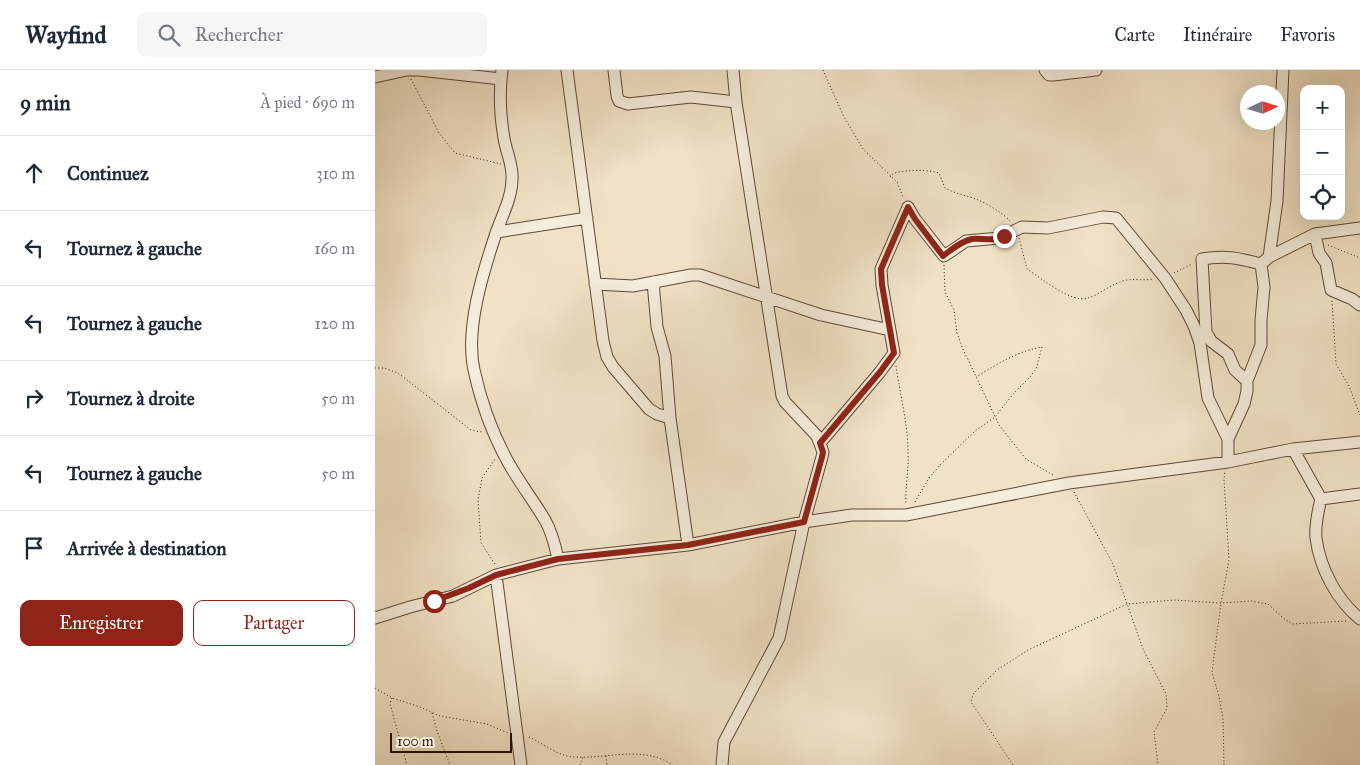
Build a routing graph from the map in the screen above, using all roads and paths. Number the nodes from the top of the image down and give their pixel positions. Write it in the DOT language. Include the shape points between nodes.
graph roads {
  1 [pos="407,70"];
  2 [pos="567,70"];
  3 [pos="614,70"];
  4 [pos="733,70"];
  5 [pos="823,70"];
  6 [pos="1045,70"];
  7 [pos="1096,70"];
  8 [pos="1283,70"];
  9 [pos="501,74"];
  10 [pos="375,77"];
  11 [pos="736,102"];
  12 [pos="511,166"];
  13 [pos="890,177"];
  14 [pos="908,207"];
  15 [pos="587,218"];
  16 [pos="1360,228"];
  17 [pos="1017,229"];
  18 [pos="497,232"];
  19 [pos="1316,237"];
  20 [pos="943,256"];
  21 [pos="1360,258"];
  22 [pos="1202,259"];
  23 [pos="1265,260"];
  24 [pos="1165,278"];
  25 [pos="653,282"];
  26 [pos="595,284"];
  27 [pos="1331,290"];
  28 [pos="767,298"];
  29 [pos="1360,305"];
  30 [pos="890,330"];
  31 [pos="894,353"];
  32 [pos="375,368"];
  33 [pos="976,377"];
  34 [pos="1247,381"];
  35 [pos="1360,415"];
  36 [pos="995,416"];
  37 [pos="670,418"];
  38 [pos="491,426"];
  39 [pos="1228,439"];
  40 [pos="1360,442"];
  41 [pos="820,443"];
  42 [pos="1293,449"];
  43 [pos="502,451"];
  44 [pos="1228,462"];
  45 [pos="1055,477"];
  46 [pos="1069,484"];
  47 [pos="1360,494"];
  48 [pos="1321,499"];
  49 [pos="910,514"];
  50 [pos="804,522"];
  51 [pos="688,545"];
  52 [pos="558,559"];
  53 [pos="496,575"];
  54 [pos="1221,603"];
  55 [pos="1127,604"];
  56 [pos="375,618"];
  57 [pos="1356,620"];
  58 [pos="375,688"];
  59 [pos="392,698"];
  60 [pos="432,713"];
  61 [pos="517,734"];
  62 [pos="606,756"];
  63 [pos="583,757"];
  64 [pos="407,765"];
  65 [pos="450,765"];
  66 [pos="521,765"];
  67 [pos="580,765"];
  68 [pos="607,765"];
  69 [pos="673,765"];
  70 [pos="722,765"];
  71 [pos="1013,765"];
  72 [pos="1158,765"];
  73 [pos="1224,765"];
  1 -- 9 [label="street"];
  1 -- 10 [label="street"];
  1 -- 12 [label="path" via="439,132 455,153"];
  2 -- 15 [label="street"];
  3 -- 11 [label="street" via="619,101 628,104 691,97"];
  4 -- 11 [label="street"];
  5 -- 13 [label="path" via="863,149"];
  6 -- 7 [label="street" via="1053,76"];
  8 -- 23 [label="street" via="1277,201"];
  9 -- 12 [label="street" via="502,125"];
  11 -- 28 [label="street"];
  12 -- 18 [label="street" via="510,194"];
  13 -- 14 [label="path" via="897,182"];
  13 -- 17 [label="path" via="907,171 939,173 945,188 979,200 1004,215"];
  14 -- 20 [label="street"];
  14 -- 30 [label="street" via="881,269"];
  15 -- 18 [label="street"];
  15 -- 26 [label="street"];
  16 -- 19 [label="street"];
  17 -- 20 [label="street" via="999,238 966,241"];
  17 -- 24 [label="street" via="1116,218"];
  17 -- 24 [label="path" via="1027,269 1065,294 1079,299 1088,298 1124,280"];
  18 -- 38 [label="street" via="476,303 472,341 474,370"];
  19 -- 21 [label="path"];
  19 -- 23 [label="street"];
  19 -- 27 [label="street" via="1319,253 1326,263"];
  20 -- 33 [label="path" via="945,292 954,310 961,347"];
  22 -- 23 [label="street" via="1230,256"];
  22 -- 24 [label="path"];
  22 -- 34 [label="street" via="1206,332 1211,341 1228,354 1235,370"];
  23 -- 34 [label="street" via="1261,345"];
  24 -- 39 [label="street" via="1195,326 1208,398"];
  25 -- 26 [label="street" via="625,286"];
  25 -- 28 [label="street" via="699,275"];
  25 -- 37 [label="street" via="657,327 665,356"];
  26 -- 37 [label="street" via="603,341 613,367 649,410"];
  27 -- 29 [label="street"];
  27 -- 35 [label="path" via="1336,364"];
  28 -- 30 [label="street" via="839,320"];
  28 -- 41 [label="street" via="782,396"];
  30 -- 31 [label="street"];
  31 -- 41 [label="street"];
  31 -- 49 [label="path" via="907,432 905,488"];
  32 -- 38 [label="path" via="398,373 471,430 480,432"];
  33 -- 36 [label="path"];
  33 -- 36 [label="path" via="1029,349 1043,347 1029,378"];
  34 -- 39 [label="street" via="1244,404"];
  36 -- 45 [label="path" via="1026,460"];
  36 -- 49 [label="path" via="939,465"];
  37 -- 51 [label="street"];
  38 -- 43 [label="street"];
  39 -- 44 [label="street"];
  40 -- 42 [label="street"];
  41 -- 50 [label="street" via="822,457"];
  42 -- 44 [label="street"];
  42 -- 48 [label="street"];
  43 -- 52 [label="street" via="545,520"];
  43 -- 53 [label="path" via="482,478 478,500 481,543 495,565"];
  44 -- 46 [label="street"];
  44 -- 54 [label="path" via="1224,479 1229,560"];
  46 -- 49 [label="street"];
  46 -- 55 [label="path" via="1113,564"];
  47 -- 48 [label="street"];
  48 -- 57 [label="street" via="1316,538 1322,560 1332,587"];
  49 -- 50 [label="street" via="852,515"];
  50 -- 51 [label="street"];
  50 -- 70 [label="street" via="779,638 724,742"];
  51 -- 52 [label="street"];
  52 -- 53 [label="street"];
  53 -- 56 [label="street" via="453,596"];
  53 -- 61 [label="street"];
  54 -- 55 [label="path" via="1174,600"];
  54 -- 57 [label="path" via="1251,601 1269,604 1292,624"];
  54 -- 73 [label="path" via="1212,672 1223,719"];
  55 -- 71 [label="path" via="1029,650 997,670 973,694 971,702"];
  55 -- 72 [label="path" via="1143,649 1166,694 1167,708 1154,732"];
  58 -- 59 [label="path"];
  59 -- 60 [label="path"];
  59 -- 64 [label="path" via="390,704"];
  60 -- 61 [label="path" via="487,724"];
  60 -- 65 [label="path"];
  61 -- 63 [label="path" via="540,742 557,754"];
  61 -- 66 [label="street"];
  62 -- 63 [label="path"];
  62 -- 68 [label="path"];
  62 -- 69 [label="path" via="641,753"];
  63 -- 67 [label="path"];
}
